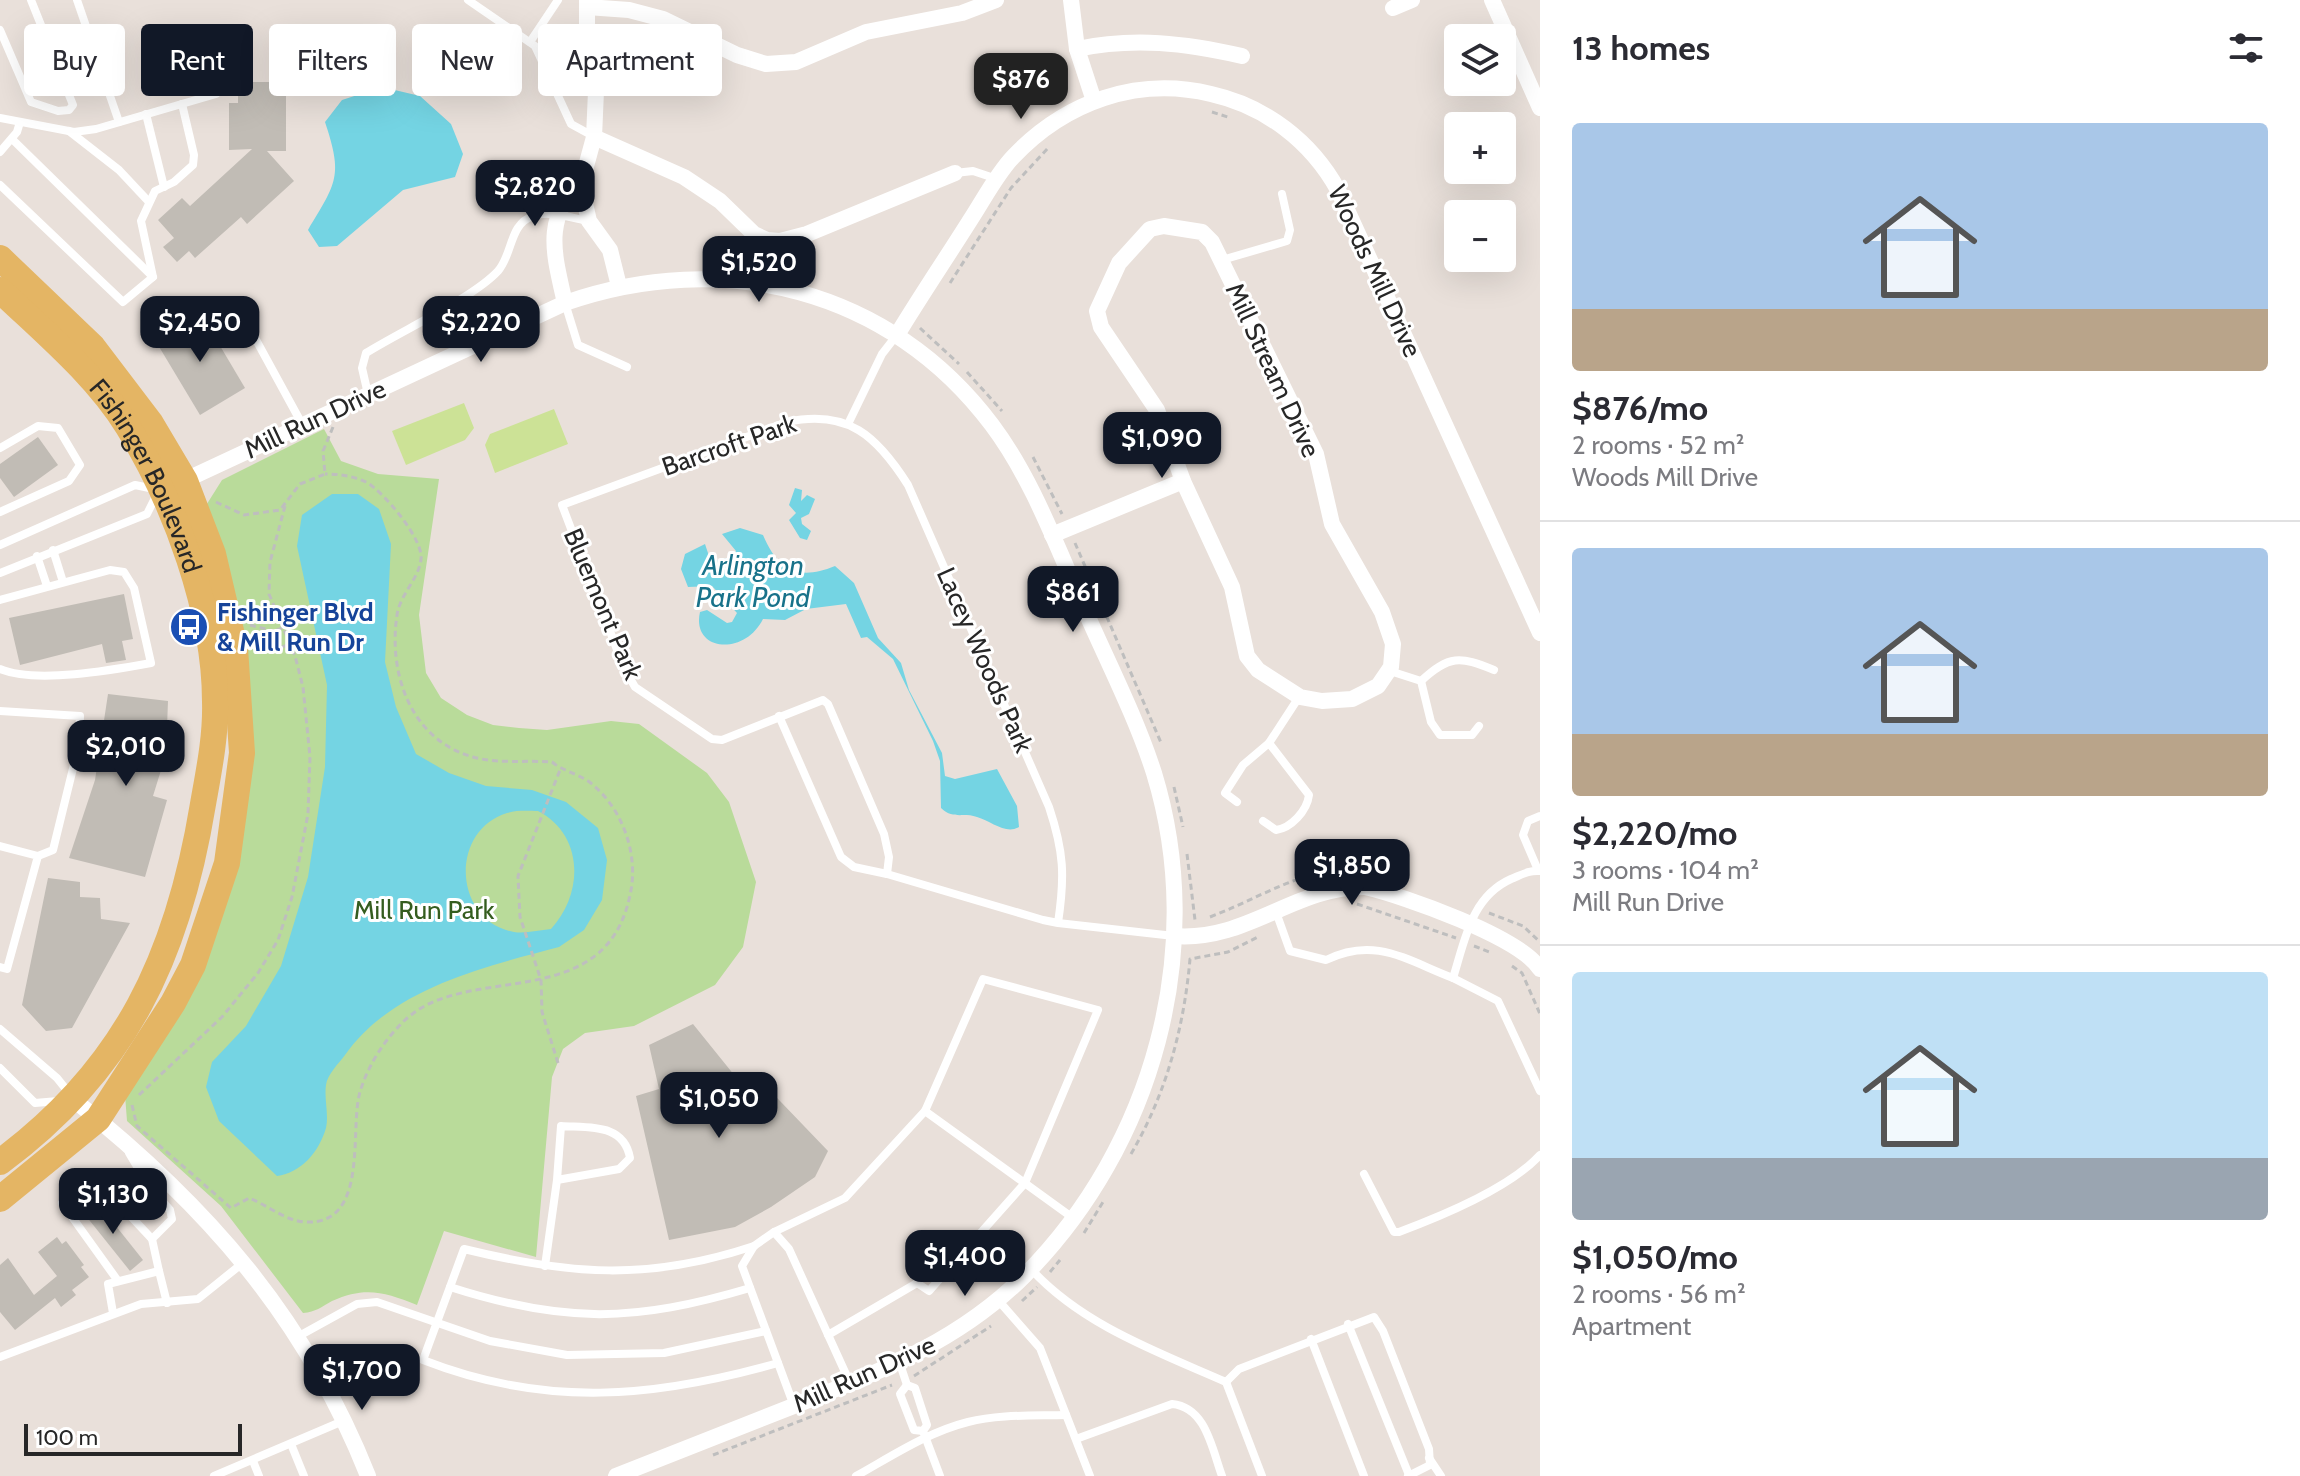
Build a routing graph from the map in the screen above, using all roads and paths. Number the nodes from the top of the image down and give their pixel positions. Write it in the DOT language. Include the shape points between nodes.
graph roads {
  1 [pos="31,0"];
  2 [pos="77,0"];
  3 [pos="468,0"];
  4 [pos="558,0"];
  5 [pos="996,0"];
  6 [pos="1071,0"];
  7 [pos="1412,0"];
  8 [pos="1492,0"];
  9 [pos="587,4"];
  10 [pos="1393,8"];
  11 [pos="0,30"];
  12 [pos="530,42"];
  13 [pos="1077,49"];
  14 [pos="1242,56"];
  15 [pos="209,96"];
  16 [pos="1094,101"];
  17 [pos="182,104"];
  18 [pos="1540,108"];
  19 [pos="1203,109"];
  20 [pos="146,114"];
  21 [pos="0,118"];
  22 [pos="1241,121"];
  23 [pos="20,122"];
  24 [pos="119,122"];
  25 [pos="68,131"];
  26 [pos="594,137"];
  27 [pos="12,139"];
  28 [pos="1055,140"];
  29 [pos="0,152"];
  30 [pos="585,170"];
  31 [pos="955,173"];
  32 [pos="997,179"];
  33 [pos="0,185"];
  34 [pos="164,187"];
  35 [pos="1282,194"];
  36 [pos="149,202"];
  37 [pos="555,215"];
  38 [pos="589,221"];
  39 [pos="0,258"];
  40 [pos="1222,260"];
  41 [pos="153,277"];
  42 [pos="619,286"];
  43 [pos="0,290"];
  44 [pos="943,293"];
  45 [pos="565,303"];
  46 [pos="237,305"];
  47 [pos="927,316"];
  48 [pos="897,335"];
  49 [pos="627,367"];
  50 [pos="368,395"];
  51 [pos="849,422"];
  52 [pos="1009,422"];
  53 [pos="302,424"];
  54 [pos="333,427"];
  55 [pos="1026,446"];
  56 [pos="0,448"];
  57 [pos="325,474"];
  58 [pos="185,481"];
  59 [pos="1183,481"];
  60 [pos="159,490"];
  61 [pos="219,501"];
  62 [pos="562,505"];
  63 [pos="285,506"];
  64 [pos="0,512"];
  65 [pos="1060,532"];
  66 [pos="0,545"];
  67 [pos="53,550"];
  68 [pos="37,556"];
  69 [pos="0,573"];
  70 [pos="63,582"];
  71 [pos="47,586"];
  72 [pos="0,600"];
  73 [pos="284,628"];
  74 [pos="1540,633"];
  75 [pos="291,644"];
  76 [pos="0,669"];
  77 [pos="1494,670"];
  78 [pos="1388,671"];
  79 [pos="1421,681"];
  80 [pos="1300,697"];
  81 [pos="0,711"];
  82 [pos="779,716"];
  83 [pos="1479,726"];
  84 [pos="1269,743"];
  85 [pos="1165,757"];
  86 [pos="560,770"];
  87 [pos="1173,783"];
  88 [pos="1237,802"];
  89 [pos="1540,816"];
  90 [pos="1263,821"];
  91 [pos="1185,837"];
  92 [pos="0,846"];
  93 [pos="1186,850"];
  94 [pos="38,856"];
  95 [pos="1538,867"];
  96 [pos="887,874"];
  97 [pos="1403,881"];
  98 [pos="1477,909"];
  99 [pos="1276,912"];
  100 [pos="1058,923"];
  101 [pos="1470,926"];
  102 [pos="1174,936"];
  103 [pos="1540,942"];
  104 [pos="0,967"];
  105 [pos="1540,969"];
  106 [pos="1453,978"];
  107 [pos="541,980"];
  108 [pos="0,1029"];
  109 [pos="558,1063"];
  110 [pos="0,1068"];
  111 [pos="1540,1091"];
  112 [pos="74,1100"];
  113 [pos="925,1111"];
  114 [pos="98,1119"];
  115 [pos="125,1145"];
  116 [pos="1540,1155"];
  117 [pos="0,1162"];
  118 [pos="1364,1174"];
  119 [pos="557,1180"];
  120 [pos="1025,1183"];
  121 [pos="0,1199"];
  122 [pos="1074,1218"];
  123 [pos="774,1232"];
  124 [pos="152,1239"];
  125 [pos="754,1246"];
  126 [pos="245,1262"];
  127 [pos="545,1266"];
  128 [pos="1031,1268"];
  129 [pos="159,1271"];
  130 [pos="118,1281"];
  131 [pos="450,1287"];
  132 [pos="750,1288"];
  133 [pos="998,1299"];
  134 [pos="167,1303"];
  135 [pos="113,1313"];
  136 [pos="436,1324"];
  137 [pos="1348,1324"];
  138 [pos="766,1331"];
  139 [pos="828,1335"];
  140 [pos="299,1336"];
  141 [pos="1311,1339"];
  142 [pos="0,1357"];
  143 [pos="778,1363"];
  144 [pos="900,1364"];
  145 [pos="1226,1382"];
  146 [pos="851,1384"];
  147 [pos="907,1385"];
  148 [pos="794,1406"];
  149 [pos="1066,1415"];
  150 [pos="344,1420"];
  151 [pos="924,1435"];
  152 [pos="1076,1439"];
  153 [pos="291,1444"];
  154 [pos="1429,1458"];
  155 [pos="253,1461"];
  156 [pos="214,1476"];
  157 [pos="259,1476"];
  158 [pos="304,1476"];
  159 [pos="368,1476"];
  160 [pos="616,1476"];
  161 [pos="856,1476"];
  162 [pos="940,1476"];
  163 [pos="1090,1476"];
  164 [pos="1222,1476"];
  165 [pos="1262,1476"];
  166 [pos="1364,1476"];
  167 [pos="1408,1476"];
  168 [pos="1441,1476"];
  1 -- 11 [label="lane" via="73,105 69,110 31,102"];
  2 -- 24 [label="lane"];
  3 -- 12 [label="lane"];
  4 -- 12 [label="lane"];
  5 -- 9 [label="street" via="962,13 866,32 796,62 766,64 663,19"];
  6 -- 13 [label="street"];
  7 -- 10 [label="street"];
  8 -- 18 [label="street"];
  9 -- 26 [label="street" via="596,91"];
  12 -- 26 [label="lane" via="571,124"];
  13 -- 14 [label="street" via="1145,41 1186,43"];
  13 -- 16 [label="street"];
  15 -- 17 [label="lane"];
  16 -- 32 [label="street, Woods Mill Drive" via="1044,127"];
  16 -- 74 [label="street, Woods Mill Drive" via="1112,93 1156,88 1217,95 1266,115 1320,162 1351,216"];
  17 -- 20 [label="lane"];
  17 -- 34 [label="lane" via="193,165"];
  19 -- 22 [label="path"];
  20 -- 24 [label="lane"];
  20 -- 34 [label="lane"];
  21 -- 23 [label="lane"];
  23 -- 25 [label="lane"];
  23 -- 27 [label="lane"];
  24 -- 25 [label="lane"];
  25 -- 36 [label="lane" via="119,170"];
  26 -- 30 [label="street"];
  26 -- 31 [label="street" via="684,177 767,240 807,234"];
  27 -- 29 [label="lane"];
  27 -- 41 [label="lane"];
  28 -- 44 [label="path" via="1011,188"];
  30 -- 37 [label="street"];
  30 -- 38 [label="street"];
  31 -- 32 [label="lane" via="973,171"];
  32 -- 48 [label="street, Woods Mill Drive"];
  33 -- 41 [label="lane" via="123,302"];
  34 -- 36 [label="lane"];
  35 -- 40 [label="lane" via="1290,230 1287,241"];
  36 -- 41 [label="lane" via="141,221"];
  37 -- 38 [label="lane"];
  37 -- 45 [label="street" via="554,253"];
  37 -- 50 [label="lane" via="536,214 523,221 508,255 489,279 366,353 362,368"];
  38 -- 42 [label="street" via="610,250"];
  39 -- 58 [label="main road, Fishinger Boulevard" via="93,347 150,422"];
  40 -- 59 [label="street, Mill Stream Drive" via="1202,232 1150,229 1119,263 1097,311 1101,327 1157,410"];
  40 -- 78 [label="street, Mill Stream Drive" via="1316,454 1332,524 1382,612 1393,644"];
  42 -- 45 [label="street, Mill Run Drive"];
  42 -- 48 [label="street, Mill Run Drive" via="692,277 753,282 836,304"];
  43 -- 60 [label="main road, Fishinger Boulevard" via="107,400 128,427"];
  45 -- 49 [label="lane" via="578,345"];
  45 -- 50 [label="street, Mill Run Drive"];
  46 -- 53 [label="lane"];
  47 -- 52 [label="path" via="919,328 993,397"];
  48 -- 51 [label="lane"];
  48 -- 65 [label="street, Mill Run Drive" via="954,382 994,428"];
  50 -- 53 [label="street, Mill Run Drive"];
  51 -- 62 [label="lane, Barcroft Park" via="819,417 787,422"];
  51 -- 100 [label="lane, Lacey Woods Park" via="893,461 908,485 1038,779 1063,858"];
  53 -- 58 [label="street, Mill Run Drive"];
  54 -- 57 [label="path" via="323,451"];
  55 -- 65 [label="path" via="1042,471"];
  56 -- 64 [label="lane" via="38,426 58,428 80,465 69,481"];
  57 -- 63 [label="path" via="300,484"];
  57 -- 86 [label="path" via="356,477 377,489 420,546 421,562 401,600 396,626 401,679 417,721 442,743 471,757 552,762"];
  58 -- 60 [label="street, Mill Run Drive"];
  58 -- 114 [label="main road, Fishinger Boulevard" via="213,554 235,648 242,753 235,812 227,863 193,965 154,1037"];
  59 -- 65 [label="street"];
  59 -- 80 [label="street" via="1232,587 1247,656 1258,670"];
  60 -- 66 [label="lane" via="135,485"];
  60 -- 67 [label="lane" via="147,514"];
  60 -- 112 [label="main road, Fishinger Boulevard" via="191,566 210,648 215,701 211,753 196,848 169,943 130,1024"];
  61 -- 63 [label="path" via="253,516"];
  62 -- 82 [label="lane, Bluemont Park" via="635,687 712,739 731,738"];
  63 -- 73 [label="path" via="268,585"];
  65 -- 85 [label="path" via="1158,731"];
  65 -- 102 [label="street, Mill Run Drive" via="1155,776 1170,853"];
  67 -- 68 [label="lane"];
  67 -- 70 [label="lane"];
  68 -- 69 [label="lane"];
  68 -- 71 [label="lane"];
  70 -- 71 [label="lane"];
  70 -- 76 [label="lane" via="110,570 124,572 134,588 151,663 96,674"];
  71 -- 72 [label="lane"];
  73 -- 75 [label="path"];
  73 -- 75 [label="path" via="274,631 271,640 282,647"];
  75 -- 107 [label="path" via="303,687 309,781 306,828 285,921 263,966 234,1003 134,1100 134,1122 231,1208 249,1198 297,1221 325,1218 348,1193 360,1094 387,1039 431,1005"];
  77 -- 79 [label="lane" via="1457,659 1438,665"];
  78 -- 79 [label="lane"];
  78 -- 80 [label="street" via="1378,686 1352,699"];
  79 -- 83 [label="lane" via="1431,722 1440,735 1472,735"];
  80 -- 84 [label="lane"];
  81 -- 94 [label="lane" via="80,716 79,744 53,850"];
  82 -- 96 [label="lane" via="841,857 854,867"];
  82 -- 96 [label="lane, Bluemont Park" via="823,700 832,709 884,834"];
  84 -- 88 [label="lane" via="1243,765 1225,793"];
  84 -- 90 [label="lane" via="1309,795 1308,805 1289,826 1276,830"];
  86 -- 107 [label="path" via="518,876 523,928"];
  86 -- 107 [label="path" via="587,781 605,799 627,838 633,876 626,912 603,947 577,967"];
  87 -- 91 [label="path"];
  89 -- 95 [label="lane" via="1528,821 1523,835"];
  92 -- 94 [label="lane"];
  93 -- 97 [label="path" via="1193,920 1199,921 1325,869 1373,869"];
  94 -- 104 [label="lane" via="7,969"];
  95 -- 98 [label="lane" via="1489,890"];
  96 -- 100 [label="lane"];
  98 -- 101 [label="lane"];
  98 -- 103 [label="path" via="1523,926"];
  99 -- 101 [label="street" via="1313,896 1365,887"];
  99 -- 102 [label="street" via="1221,935"];
  99 -- 106 [label="lane" via="1290,951 1326,960 1371,947"];
  100 -- 102 [label="lane"];
  101 -- 105 [label="street" via="1517,946"];
  101 -- 106 [label="lane"];
  102 -- 122 [label="street, Mill Run Drive" via="1164,1013 1141,1098 1106,1171"];
  106 -- 111 [label="lane" via="1498,1001"];
  107 -- 109 [label="path" via="542,1012"];
  108 -- 112 [label="lane" via="57,1078"];
  110 -- 112 [label="lane" via="35,1103"];
  112 -- 114 [label="street"];
  112 -- 117 [label="main road, Fishinger Boulevard"];
  113 -- 120 [label="lane"];
  113 -- 120 [label="lane" via="983,979 1098,1010"];
  113 -- 123 [label="lane" via="845,1198"];
  114 -- 115 [label="street"];
  114 -- 121 [label="main road, Fishinger Boulevard"];
  115 -- 124 [label="lane" via="170,1210 172,1219"];
  115 -- 126 [label="street" via="201,1212"];
  116 -- 118 [label="lane" via="1439,1217 1399,1232 1394,1232"];
  119 -- 119 [label="lane" via="619,1169 630,1158 628,1148 620,1135 607,1130 561,1126"];
  119 -- 127 [label="lane"];
  120 -- 122 [label="lane"];
  120 -- 139 [label="lane" via="929,1291 917,1283"];
  122 -- 128 [label="street, Mill Run Drive"];
  123 -- 125 [label="lane"];
  123 -- 139 [label="lane" via="789,1249"];
  124 -- 129 [label="lane"];
  124 -- 130 [label="lane" via="108,1192 90,1181 62,1203"];
  125 -- 127 [label="lane" via="717,1258 620,1272"];
  125 -- 132 [label="lane" via="742,1266"];
  126 -- 134 [label="lane" via="198,1299"];
  126 -- 140 [label="street"];
  127 -- 131 [label="lane" via="464,1249"];
  128 -- 133 [label="street, Mill Run Drive"];
  128 -- 145 [label="lane" via="1080,1311"];
  129 -- 130 [label="lane"];
  129 -- 134 [label="lane"];
  130 -- 135 [label="lane" via="108,1284"];
  131 -- 132 [label="lane" via="514,1306 611,1316 689,1306"];
  131 -- 136 [label="lane"];
  132 -- 138 [label="lane"];
  133 -- 144 [label="street, Mill Run Drive"];
  133 -- 149 [label="lane" via="1040,1348"];
  134 -- 135 [label="lane"];
  135 -- 142 [label="lane"];
  136 -- 138 [label="lane" via="490,1341 599,1356 664,1353"];
  136 -- 140 [label="lane" via="377,1302 357,1304"];
  136 -- 143 [label="lane" via="423,1360 488,1380 563,1393 686,1387"];
  137 -- 141 [label="lane"];
  137 -- 154 [label="lane" via="1374,1317 1383,1331"];
  137 -- 167 [label="lane"];
  138 -- 143 [label="lane"];
  139 -- 146 [label="lane"];
  140 -- 150 [label="street"];
  141 -- 145 [label="lane" via="1239,1369"];
  141 -- 166 [label="lane"];
  143 -- 148 [label="lane"];
  144 -- 146 [label="street, Mill Run Drive"];
  144 -- 147 [label="lane"];
  145 -- 165 [label="lane"];
  146 -- 148 [label="street, Mill Run Drive"];
  147 -- 151 [label="lane" via="915,1388 927,1425"];
  147 -- 151 [label="lane" via="900,1394 914,1430"];
  148 -- 160 [label="street, Mill Run Drive"];
  149 -- 151 [label="lane" via="998,1417"];
  149 -- 152 [label="lane"];
  150 -- 153 [label="lane"];
  150 -- 159 [label="street"];
  151 -- 161 [label="lane"];
  151 -- 162 [label="lane"];
  152 -- 163 [label="lane"];
  152 -- 164 [label="lane" via="1172,1404 1183,1405 1200,1418"];
  153 -- 155 [label="lane"];
  153 -- 158 [label="lane"];
  154 -- 167 [label="lane" via="1430,1465"];
  154 -- 168 [label="lane"];
  155 -- 156 [label="lane"];
  155 -- 157 [label="lane"];
}
